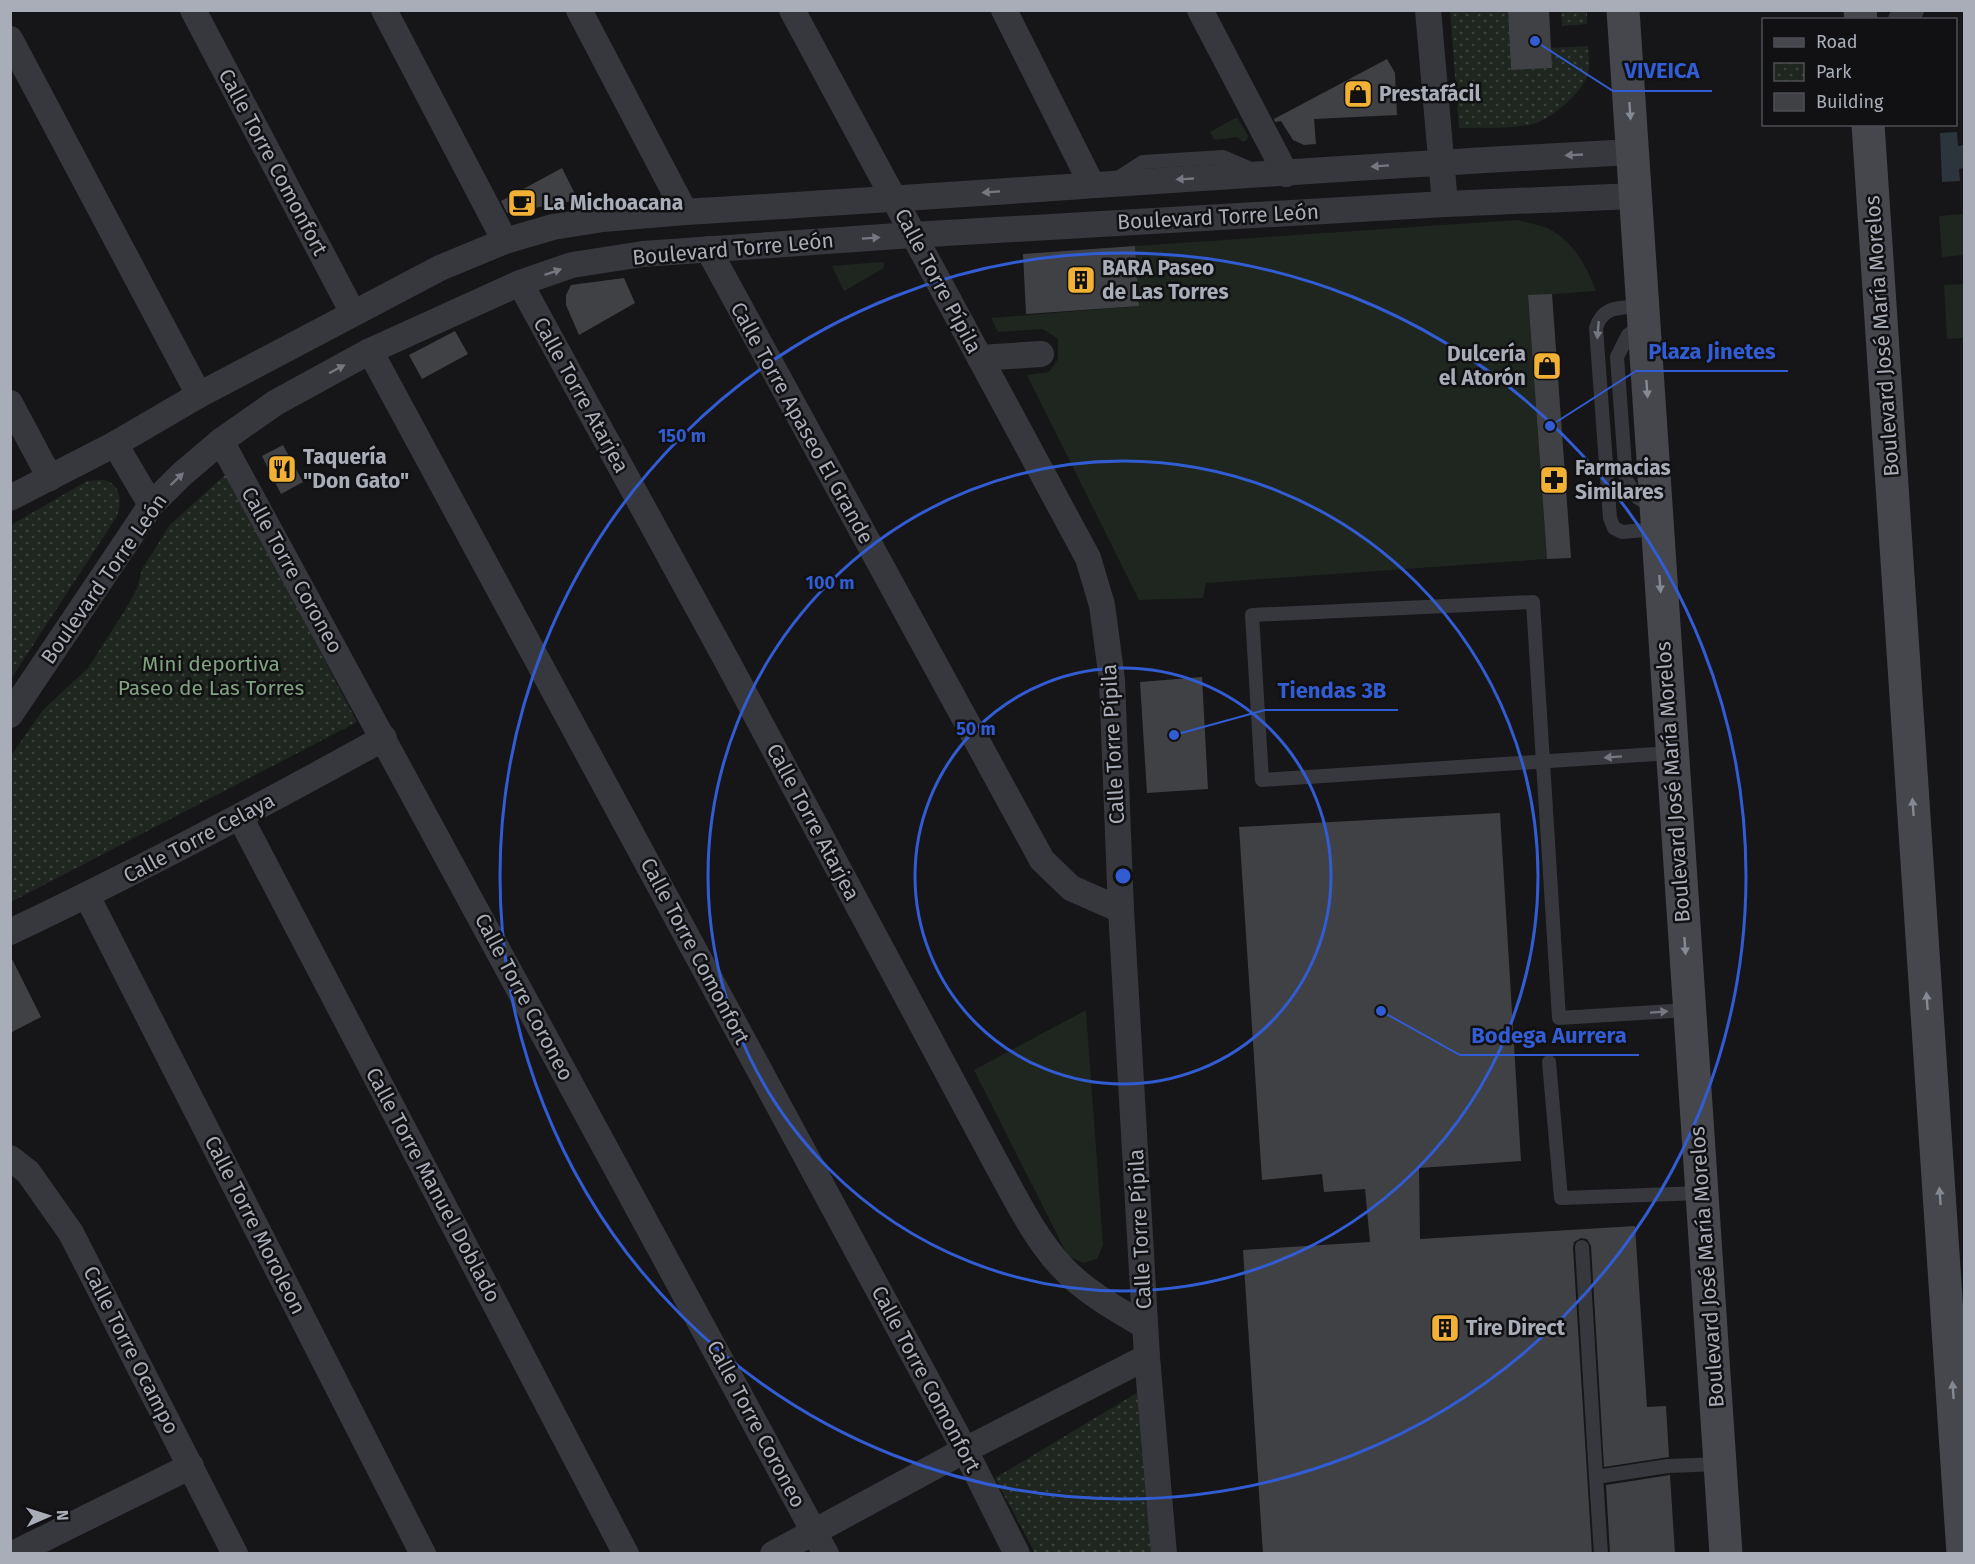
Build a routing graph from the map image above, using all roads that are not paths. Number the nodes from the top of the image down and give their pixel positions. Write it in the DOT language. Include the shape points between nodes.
graph roads {
  1 [pos="193,10"];
  2 [pos="384,10"];
  3 [pos="579,10"];
  4 [pos="792,10"];
  5 [pos="1004,10"];
  6 [pos="1200,10"];
  7 [pos="1428,10"];
  8 [pos="1623,10"];
  9 [pos="10,39"];
  10 [pos="1868,126"];
  11 [pos="1633,152"];
  12 [pos="1441,162"];
  13 [pos="1274,174"];
  14 [pos="1101,184"];
  15 [pos="1635,196"];
  16 [pos="894,199"];
  17 [pos="1445,204"];
  18 [pos="685,212"];
  19 [pos="912,235"];
  20 [pos="505,241"];
  21 [pos="708,249"];
  22 [pos="520,283"];
  23 [pos="353,313"];
  24 [pos="1642,315"];
  25 [pos="370,351"];
  26 [pos="1041,354"];
  27 [pos="980,358"];
  28 [pos="199,396"];
  29 [pos="10,403"];
  30 [pos="221,441"];
  31 [pos="115,444"];
  32 [pos="50,478"];
  33 [pos="10,498"];
  34 [pos="151,505"];
  35 [pos="1655,519"];
  36 [pos="10,715"];
  37 [pos="384,738"];
  38 [pos="1671,753"];
  39 [pos="1542,762"];
  40 [pos="240,817"];
  41 [pos="87,896"];
  42 [pos="1121,910"];
  43 [pos="10,932"];
  44 [pos="1689,1010"];
  45 [pos="1549,1062"];
  46 [pos="10,1158"];
  47 [pos="1702,1193"];
  48 [pos="1582,1247"];
  49 [pos="1145,1326"];
  50 [pos="1147,1357"];
  51 [pos="965,1450"];
  52 [pos="1720,1464"];
  53 [pos="191,1466"];
  54 [pos="1596,1477"];
  55 [pos="820,1542"];
  56 [pos="13,1554"];
  57 [pos="235,1554"];
  58 [pos="423,1554"];
  59 [pos="626,1554"];
  60 [pos="773,1554"];
  61 [pos="1017,1554"];
  62 [pos="1164,1554"];
  63 [pos="1601,1554"];
  64 [pos="1726,1554"];
  65 [pos="1964,1554"];
  1 -- 23 [label="street, Calle Torre Comonfort"];
  2 -- 20 [label="street"];
  3 -- 18 [label="street"];
  4 -- 16 [label="street, Calle Torre Pípila"];
  5 -- 14 [label="street"];
  6 -- 13 [label="street"];
  7 -- 12 [label="street"];
  8 -- 11 [label="main road, Boulevard José María Morelos, one-way"];
  9 -- 28 [label="street"];
  65 -- 10 [label="main road, Boulevard José María Morelos, one-way"];
  11 -- 12 [label="street, Boulevard Torre León, one-way"];
  11 -- 15 [label="main road, Boulevard José María Morelos"];
  12 -- 13 [label="street, Boulevard Torre León, one-way"];
  12 -- 17 [label="street"];
  13 -- 14 [label="street, Boulevard Torre León, one-way"];
  14 -- 16 [label="street, Boulevard Torre León, one-way"];
  15 -- 17 [label="street, Boulevard Torre León"];
  15 -- 24 [label="main road, Boulevard José María Morelos"];
  16 -- 18 [label="street, Boulevard Torre León"];
  16 -- 19 [label="street, Calle Torre Pípila"];
  17 -- 19 [label="street, Boulevard Torre León"];
  18 -- 20 [label="street, Boulevard Torre León" via="553,227"];
  21 -- 19 [label="street, Boulevard Torre León, one-way"];
  19 -- 27 [label="street, Calle Torre Pípila"];
  20 -- 23 [label="street, Boulevard Torre León" via="440,268"];
  22 -- 21 [label="street, Boulevard Torre León, one-way" via="572,265"];
  21 -- 42 [label="street, Calle Torre Apaseo El Grande" via="1042,860 1071,888"];
  22 -- 25 [label="street, Boulevard Torre León"];
  22 -- 49 [label="street, Calle Torre Atarjea" via="995,1161 1047,1250 1104,1302"];
  23 -- 28 [label="street, Boulevard Torre León"];
  24 -- 35 [label="main road, Boulevard José María Morelos, one-way"];
  24 -- 35 [label="lane, one-way" via="1606,311 1596,328 1610,518 1614,528 1622,532"];
  30 -- 25 [label="street, Boulevard Torre León, one-way" via="275,403"];
  25 -- 51 [label="street, Calle Torre Comonfort"];
  26 -- 27 [label="street"];
  27 -- 42 [label="street, Calle Torre Pípila" via="1088,558 1102,605 1112,680"];
  28 -- 31 [label="street, Boulevard Torre León"];
  29 -- 32 [label="street"];
  34 -- 30 [label="street, Boulevard Torre León, one-way"];
  30 -- 37 [label="street, Calle Torre Coroneo"];
  31 -- 32 [label="street, Boulevard Torre León"];
  31 -- 34 [label="street"];
  32 -- 33 [label="street, Boulevard Torre León"];
  34 -- 36 [label="street, Boulevard Torre León"];
  35 -- 38 [label="main road, Boulevard José María Morelos, one-way"];
  37 -- 40 [label="street, Calle Torre Celaya"];
  37 -- 55 [label="street, Calle Torre Coroneo"];
  38 -- 39 [label="lane, one-way"];
  38 -- 44 [label="main road, Boulevard José María Morelos, one-way"];
  39 -- 39 [label="lane" via="1262,780 1252,615 1533,602"];
  39 -- 44 [label="lane, one-way" via="1558,1018"];
  40 -- 41 [label="street, Calle Torre Celaya"];
  40 -- 59 [label="street, Calle Torre Manuel Doblado"];
  41 -- 43 [label="street, Calle Torre Celaya"];
  41 -- 58 [label="street, Calle Torre Moroleon"];
  42 -- 49 [label="street, Calle Torre Pípila"];
  44 -- 47 [label="main road, Boulevard José María Morelos"];
  45 -- 47 [label="lane" via="1561,1198"];
  46 -- 53 [label="street, Calle Torre Ocampo" via="28,1172 71,1233"];
  47 -- 52 [label="main road, Boulevard José María Morelos"];
  48 -- 54 [label="lane"];
  49 -- 50 [label="street, Calle Torre Pípila"];
  50 -- 51 [label="street"];
  50 -- 62 [label="street, Calle Torre Pípila"];
  51 -- 55 [label="street"];
  51 -- 61 [label="street, Calle Torre Comonfort"];
  52 -- 54 [label="lane" via="1668,1466"];
  52 -- 64 [label="main road, Boulevard José María Morelos"];
  53 -- 56 [label="street"];
  53 -- 57 [label="street, Calle Torre Ocampo"];
  54 -- 63 [label="lane"];
  55 -- 60 [label="street"];
}
